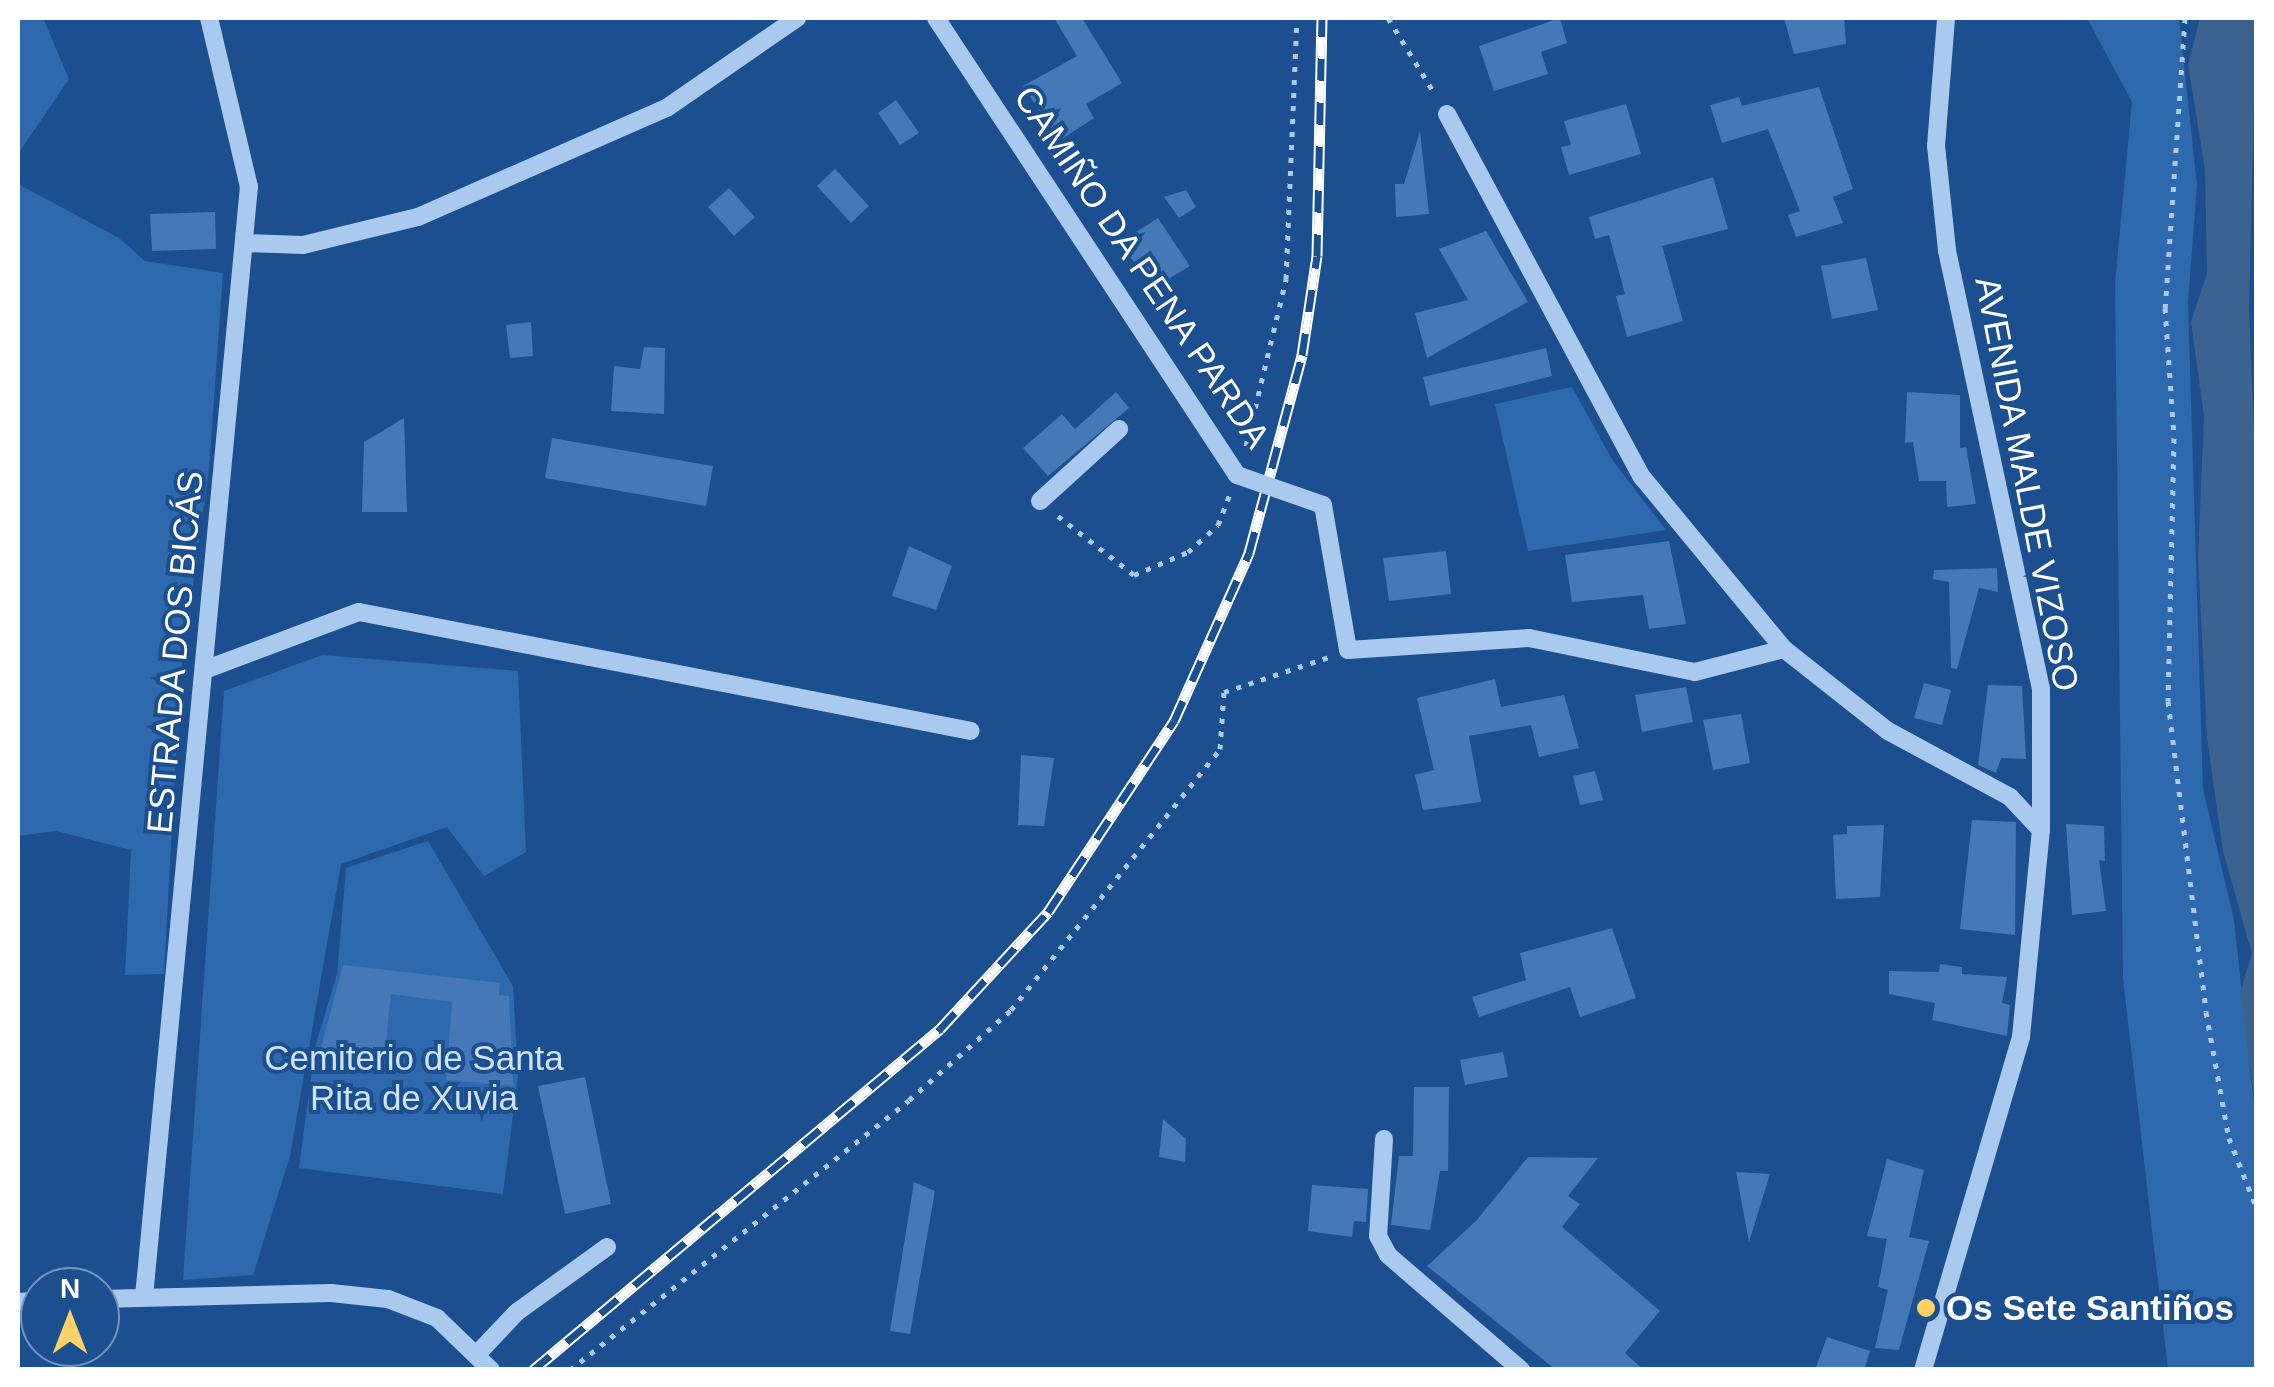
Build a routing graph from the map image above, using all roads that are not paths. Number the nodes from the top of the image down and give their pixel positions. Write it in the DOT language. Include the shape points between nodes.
graph roads {
  1 [pos="209,18"];
  2 [pos="798,18"];
  3 [pos="936,18"];
  4 [pos="1946,18"];
  5 [pos="1448,114"];
  6 [pos="244,243"];
  7 [pos="1120,429"];
  8 [pos="1040,501"];
  9 [pos="1784,649"];
  10 [pos="208,669"];
  11 [pos="972,731"];
  12 [pos="2040,830"];
  13 [pos="1384,1139"];
  14 [pos="607,1248"];
  15 [pos="144,1297"];
  16 [pos="120,1298"];
  17 [pos="479,1352"];
  18 [pos="491,1370"];
  19 [pos="1521,1370"];
  20 [pos="1923,1370"];
  1 -- 6 [label="street, ESTRADA DOS BICÁS" via="249,187"];
  2 -- 6 [label="street" via="668,106 418,217 303,245"];
  3 -- 9 [label="street, CAMIÑO DA PENA PARDA, bridge" via="1237,474 1323,505 1348,650 1529,638 1695,672"];
  4 -- 12 [label="street, AVENIDA MALDE VIZOSO" via="1936,146 1947,250 2040,688"];
  5 -- 9 [label="street" via="1642,478"];
  6 -- 10 [label="street, ESTRADA DOS BICÁS"];
  7 -- 8 [label="street"];
  9 -- 12 [label="street" via="1888,731 2010,797"];
  10 -- 11 [label="street" via="360,612"];
  10 -- 15 [label="street, ESTRADA DOS BICÁS"];
  12 -- 20 [label="street, AVENIDA MALDE VIZOSO" via="2020,1037"];
  13 -- 19 [label="street" via="1378,1236 1388,1255"];
  14 -- 17 [label="street" via="516,1312"];
  15 -- 16 [label="street"];
  15 -- 17 [label="street" via="332,1293 388,1300 437,1318"];
  17 -- 18 [label="street"];
}
